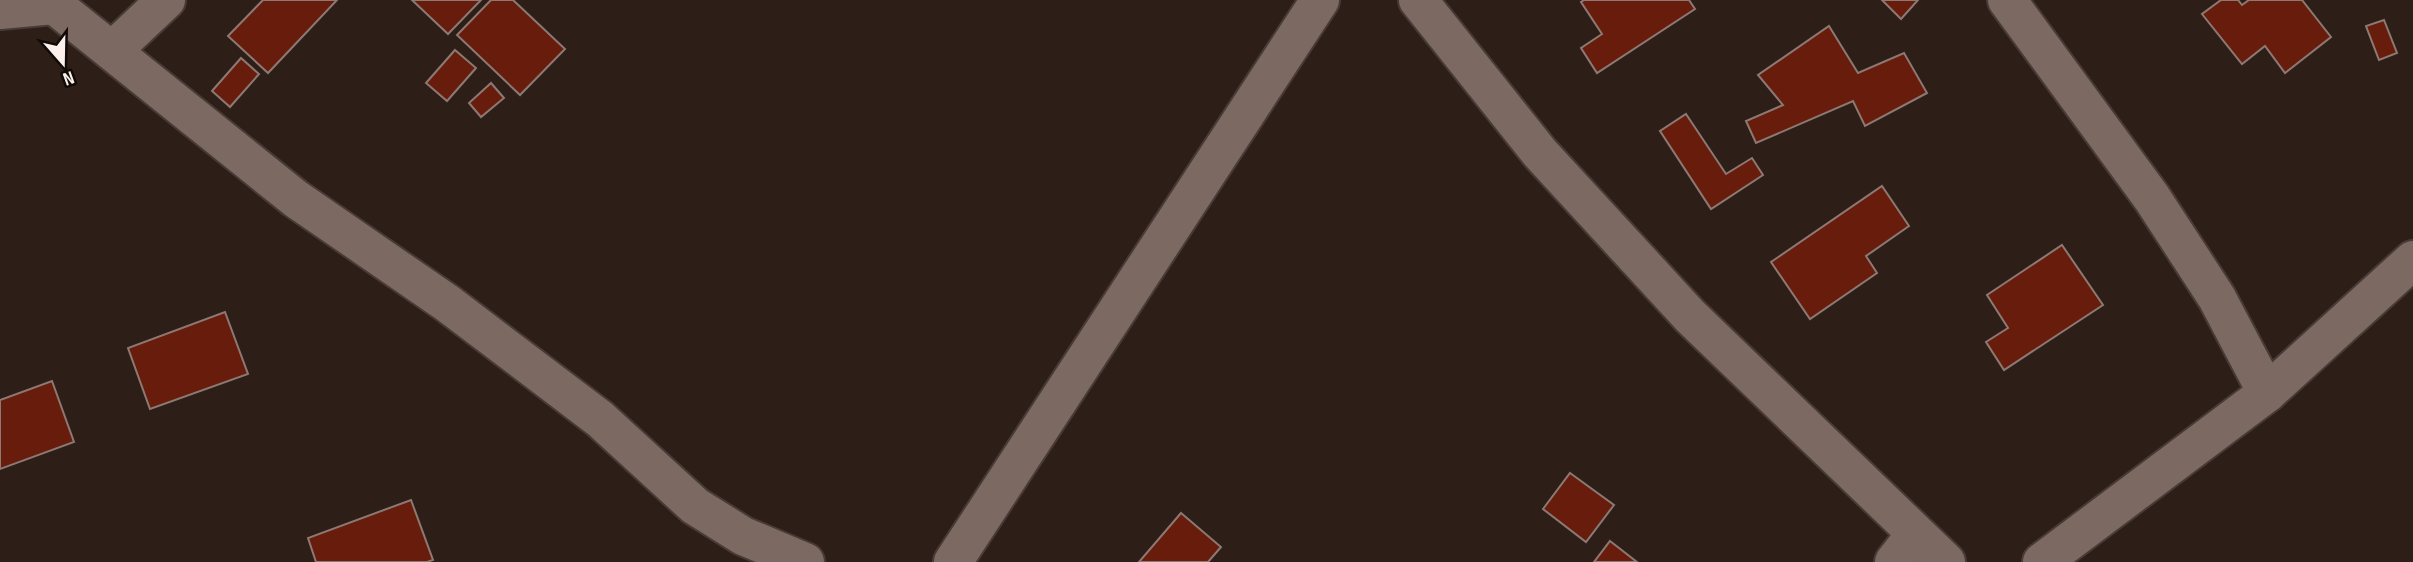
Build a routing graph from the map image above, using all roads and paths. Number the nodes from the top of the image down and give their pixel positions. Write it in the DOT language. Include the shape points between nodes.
graph roads {
  1 [pos="166,0"];
  2 [pos="1320,0"];
  3 [pos="1418,0"];
  4 [pos="2007,0"];
  5 [pos="51,2"];
  6 [pos="0,10"];
  7 [pos="112,51"];
  8 [pos="2413,260"];
  9 [pos="2267,393"];
  10 [pos="1904,548"];
  11 [pos="805,562"];
  12 [pos="953,562"];
  13 [pos="1946,562"];
  14 [pos="2042,562"];
  1 -- 7 [label="street"];
  2 -- 12 [label="street"];
  3 -- 10 [label="street" via="1540,153"];
  4 -- 9 [label="street" via="2152,198 2217,298"];
  5 -- 6 [label="street"];
  5 -- 7 [label="street"];
  7 -- 11 [label="street" via="296,199 447,303 600,419 695,506 743,536"];
  8 -- 9 [label="street"];
  9 -- 14 [label="street"];
  10 -- 13 [label="street"];
}
